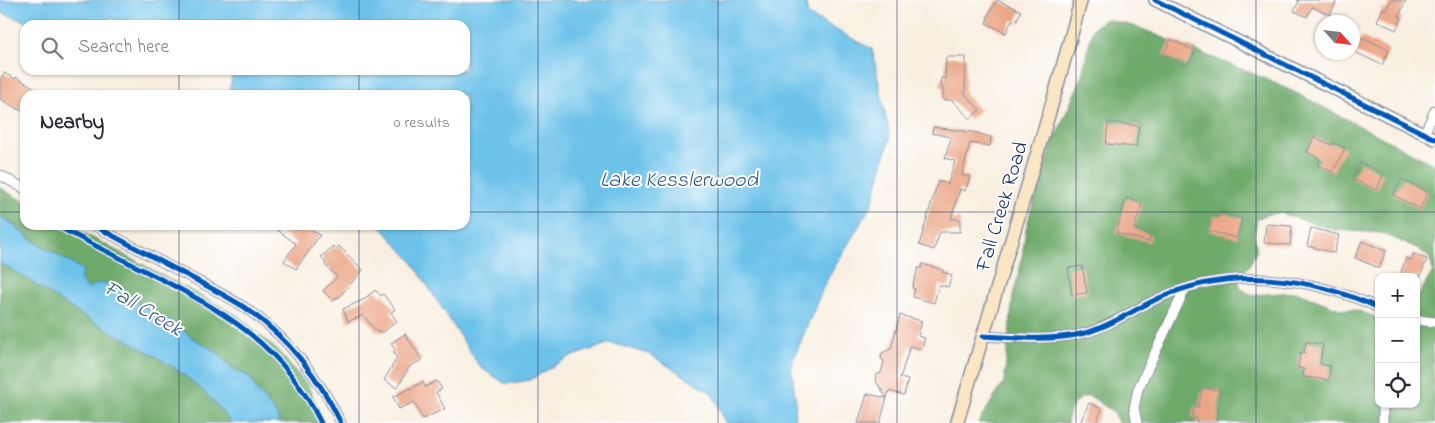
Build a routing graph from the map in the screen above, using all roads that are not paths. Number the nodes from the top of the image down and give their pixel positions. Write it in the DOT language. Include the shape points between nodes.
graph roads {
  1 [pos="1081,0"];
  2 [pos="1155,0"];
  3 [pos="1435,110"];
  4 [pos="1424,134"];
  5 [pos="1435,139"];
  6 [pos="0,175"];
  7 [pos="20,186"];
  8 [pos="102,230"];
  9 [pos="1185,289"];
  10 [pos="1375,306"];
  11 [pos="1420,320"];
  12 [pos="1435,322"];
  13 [pos="983,336"];
  14 [pos="1383,408"];
  15 [pos="341,423"];
  16 [pos="957,423"];
  17 [pos="1137,423"];
  18 [pos="1382,423"];
  1 -- 13 [label="main road, Fall Creek Road"];
  2 -- 4 [label="street"];
  3 -- 4 [label="street"];
  4 -- 5 [label="street"];
  6 -- 7 [label="street"];
  8 -- 15 [label="street" via="228,298 266,324 308,368"];
  9 -- 10 [label="street" via="1244,278 1290,280 1335,290"];
  9 -- 13 [label="street" via="1086,332 1055,337"];
  9 -- 17 [label="street" via="1138,389 1134,408"];
  11 -- 12 [label="street"];
  13 -- 16 [label="main road, Fall Creek Road"];
  14 -- 18 [label="street"];
}
